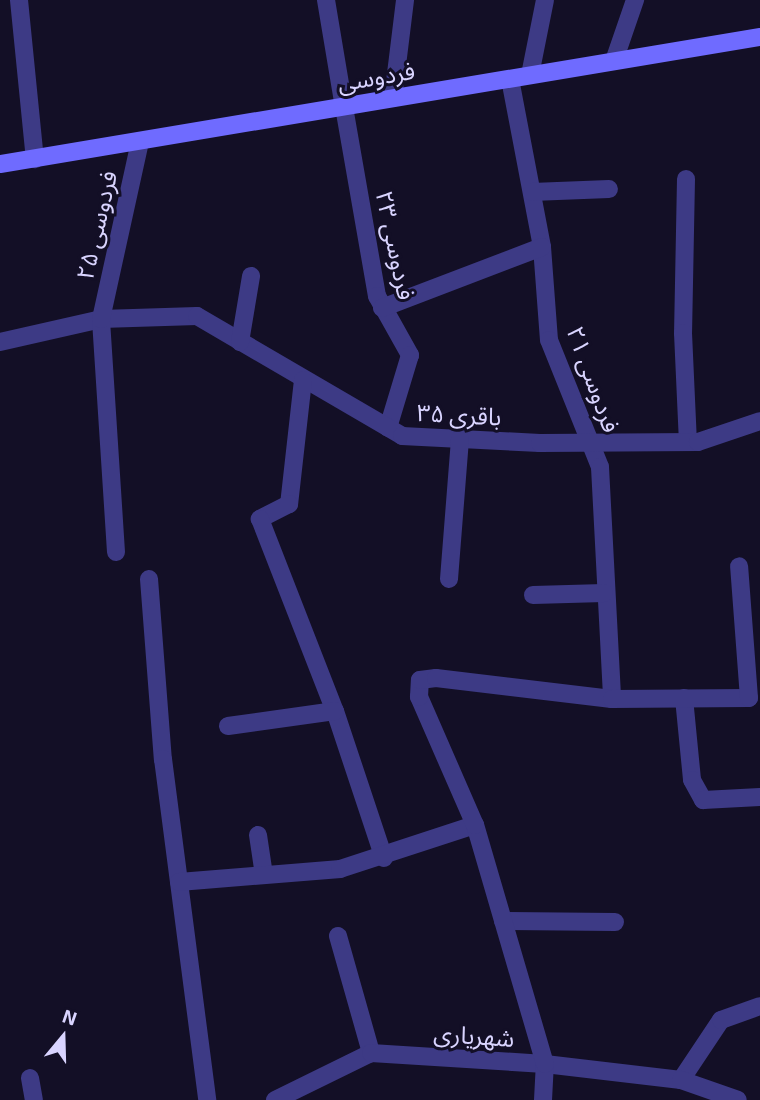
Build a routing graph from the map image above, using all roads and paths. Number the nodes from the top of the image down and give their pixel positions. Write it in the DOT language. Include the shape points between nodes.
graph roads {
  1 [pos="19,0"];
  2 [pos="326,0"];
  3 [pos="405,0"];
  4 [pos="545,0"];
  5 [pos="635,0"];
  6 [pos="760,37"];
  7 [pos="614,61"];
  8 [pos="530,75"];
  9 [pos="510,79"];
  10 [pos="393,98"];
  11 [pos="344,107"];
  12 [pos="140,141"];
  13 [pos="35,159"];
  14 [pos="0,164"];
  15 [pos="686,179"];
  16 [pos="609,189"];
  17 [pos="532,192"];
  18 [pos="542,247"];
  19 [pos="250,276"];
  20 [pos="382,308"];
  21 [pos="101,320"];
  22 [pos="0,342"];
  23 [pos="240,342"];
  24 [pos="303,380"];
  25 [pos="760,421"];
  26 [pos="388,428"];
  27 [pos="460,439"];
  28 [pos="688,442"];
  29 [pos="591,443"];
  30 [pos="116,552"];
  31 [pos="739,566"];
  32 [pos="149,579"];
  33 [pos="449,579"];
  34 [pos="604,593"];
  35 [pos="533,596"];
  36 [pos="684,698"];
  37 [pos="612,699"];
  38 [pos="335,711"];
  39 [pos="228,726"];
  40 [pos="760,797"];
  41 [pos="475,825"];
  42 [pos="258,835"];
  43 [pos="384,858"];
  44 [pos="264,875"];
  45 [pos="180,882"];
  46 [pos="503,920"];
  47 [pos="615,922"];
  48 [pos="338,936"];
  49 [pos="760,1006"];
  50 [pos="372,1053"];
  51 [pos="545,1064"];
  52 [pos="30,1078"];
  53 [pos="681,1080"];
  54 [pos="34,1100"];
  55 [pos="207,1100"];
  56 [pos="275,1100"];
  57 [pos="543,1100"];
  58 [pos="738,1100"];
  1 -- 13 [label="street"];
  2 -- 11 [label="street, فردوسی ۲۳"];
  3 -- 10 [label="street"];
  4 -- 8 [label="street"];
  5 -- 7 [label="street"];
  6 -- 7 [label="main road, فردوسی"];
  7 -- 8 [label="main road, فردوسی"];
  8 -- 9 [label="main road, فردوسی"];
  9 -- 10 [label="main road, فردوسی"];
  9 -- 17 [label="street, فردوسی ۲۱"];
  10 -- 11 [label="main road, فردوسی"];
  11 -- 12 [label="main road, فردوسی"];
  11 -- 20 [label="street, فردوسی ۲۳"];
  12 -- 13 [label="main road, فردوسی"];
  12 -- 21 [label="street, فردوسی ۲۵"];
  13 -- 14 [label="main road, فردوسی"];
  15 -- 28 [label="street" via="683,333"];
  16 -- 17 [label="street"];
  17 -- 18 [label="street, فردوسی ۲۱"];
  18 -- 20 [label="street"];
  18 -- 29 [label="street, فردوسی ۲۱" via="549,340"];
  19 -- 23 [label="street"];
  20 -- 26 [label="street, فردوسی ۲۳" via="410,355"];
  21 -- 22 [label="street, باقری ۳۵"];
  21 -- 23 [label="street, باقری ۳۵" via="197,316"];
  21 -- 30 [label="street, فردوسی ۲۵"];
  23 -- 24 [label="street, باقری ۳۵"];
  24 -- 26 [label="street, باقری ۳۵"];
  24 -- 38 [label="street" via="289,504 260,519"];
  25 -- 28 [label="street, باقری ۳۵"];
  26 -- 27 [label="street, باقری ۳۵" via="402,436"];
  27 -- 29 [label="street, باقری ۳۵"];
  27 -- 33 [label="street"];
  28 -- 29 [label="street, باقری ۳۵"];
  29 -- 34 [label="street, فردوسی ۲۱" via="600,467"];
  31 -- 36 [label="street" via="750,698"];
  32 -- 45 [label="street" via="163,759"];
  34 -- 35 [label="street"];
  34 -- 37 [label="street, فردوسی ۲۱"];
  36 -- 37 [label="street"];
  36 -- 40 [label="street" via="692,780 703,800"];
  37 -- 41 [label="street" via="436,678 420,680 419,697"];
  38 -- 39 [label="street"];
  38 -- 43 [label="street"];
  41 -- 43 [label="street"];
  41 -- 46 [label="street"];
  42 -- 44 [label="street"];
  43 -- 44 [label="street" via="340,869"];
  44 -- 45 [label="street"];
  45 -- 55 [label="street"];
  46 -- 47 [label="street"];
  46 -- 51 [label="street"];
  48 -- 50 [label="street"];
  49 -- 53 [label="street" via="721,1020"];
  50 -- 51 [label="street, شهریاری"];
  50 -- 56 [label="street, شهریاری"];
  51 -- 53 [label="street, شهریاری"];
  51 -- 57 [label="street"];
  52 -- 54 [label="street"];
  53 -- 58 [label="street, شهریاری"];
}
